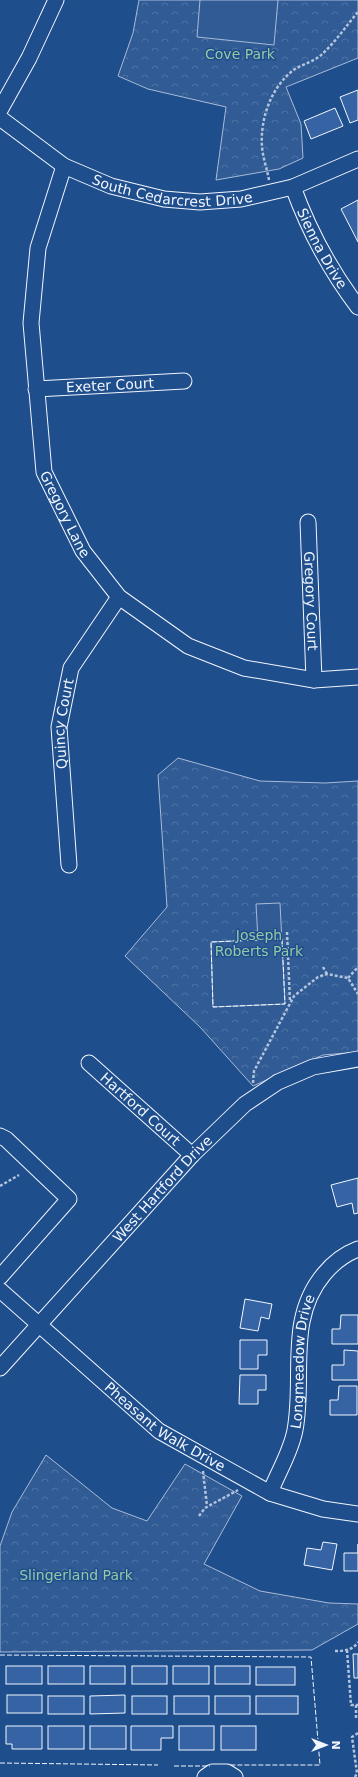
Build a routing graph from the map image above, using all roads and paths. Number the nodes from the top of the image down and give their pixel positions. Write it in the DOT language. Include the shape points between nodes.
graph roads {
  1 [pos="56,0"];
  2 [pos="358,12"];
  3 [pos="0,110"];
  4 [pos="0,118"];
  5 [pos="358,159"];
  6 [pos="64,166"];
  7 [pos="293,187"];
  8 [pos="271,192"];
  9 [pos="358,307"];
  10 [pos="184,381"];
  11 [pos="36,389"];
  12 [pos="308,522"];
  13 [pos="119,597"];
  14 [pos="358,677"];
  15 [pos="314,680"];
  16 [pos="69,865"];
  17 [pos="287,932"];
  18 [pos="323,967"];
  19 [pos="358,967"];
  20 [pos="327,974"];
  21 [pos="348,978"];
  22 [pos="358,994"];
  23 [pos="290,1002"];
  24 [pos="358,1059"];
  25 [pos="89,1063"];
  26 [pos="253,1098"];
  27 [pos="0,1136"];
  28 [pos="192,1155"];
  29 [pos="18,1175"];
  30 [pos="0,1186"];
  31 [pos="358,1249"];
  32 [pos="0,1277"];
  33 [pos="0,1290"];
  34 [pos="39,1325"];
  35 [pos="0,1368"];
  36 [pos="202,1456"];
  37 [pos="251,1483"];
  38 [pos="270,1492"];
  39 [pos="207,1506"];
  40 [pos="358,1514"];
  41 [pos="199,1516"];
  42 [pos="358,1642"];
  43 [pos="347,1650"];
  44 [pos="335,1651"];
  45 [pos="357,1705"];
  46 [pos="356,1718"];
  47 [pos="358,1733"];
  48 [pos="206,1777"];
  49 [pos="235,1777"];
  50 [pos="355,1777"];
  1 -- 3 [label="street" via="29,58"];
  2 -- 8 [label="path" via="319,56 292,71 272,96 266,112 262,147"];
  4 -- 6 [label="street, South Cedarcrest Drive"];
  5 -- 7 [label="street, South Cedarcrest Drive"];
  6 -- 8 [label="street, South Cedarcrest Drive" via="111,186 164,199 200,202 241,199"];
  6 -- 11 [label="street, Gregory Lane" via="38,248 31,323"];
  7 -- 8 [label="street, South Cedarcrest Drive"];
  7 -- 9 [label="street, Sienna Drive" via="311,231 330,267"];
  10 -- 11 [label="street, Exeter Court"];
  11 -- 13 [label="street, Gregory Lane" via="44,472 83,551"];
  12 -- 15 [label="street, Gregory Court"];
  13 -- 15 [label="street, Gregory Lane" via="188,646 244,668"];
  13 -- 16 [label="street, Quincy Court" via="71,668 59,727"];
  14 -- 15 [label="street, Gregory Lane"];
  17 -- 23 [label="path"];
  18 -- 20 [label="path"];
  19 -- 21 [label="path"];
  20 -- 21 [label="path"];
  20 -- 23 [label="path" via="306,985"];
  21 -- 22 [label="path"];
  23 -- 26 [label="path" via="254,1071"];
  24 -- 26 [label="street, West Hartford Drive" via="313,1067 278,1082"];
  25 -- 28 [label="street, Hartford Court"];
  26 -- 28 [label="street, West Hartford Drive"];
  27 -- 32 [label="street" via="70,1199"];
  28 -- 34 [label="street, West Hartford Drive"];
  29 -- 30 [label="path"];
  31 -- 38 [label="street, Longmeadow Drive" via="333,1264 307,1299 301,1325 295,1432"];
  33 -- 34 [label="street, Pheasant Walk Drive"];
  34 -- 35 [label="street, West Hartford Drive"];
  34 -- 36 [label="street, Pheasant Walk Drive" via="159,1431"];
  36 -- 37 [label="street, Pheasant Walk Drive"];
  36 -- 39 [label="path"];
  37 -- 38 [label="street, Pheasant Walk Drive"];
  37 -- 39 [label="path"];
  38 -- 40 [label="street, Pheasant Walk Drive" via="323,1510"];
  39 -- 41 [label="path"];
  42 -- 43 [label="path" via="354,1648"];
  43 -- 44 [label="path"];
  43 -- 45 [label="path" via="351,1705"];
  45 -- 46 [label="path"];
  47 -- 50 [label="path" via="352,1737 357,1772"];
  48 -- 49 [label="street" via="212,1772 227,1772"];
}
